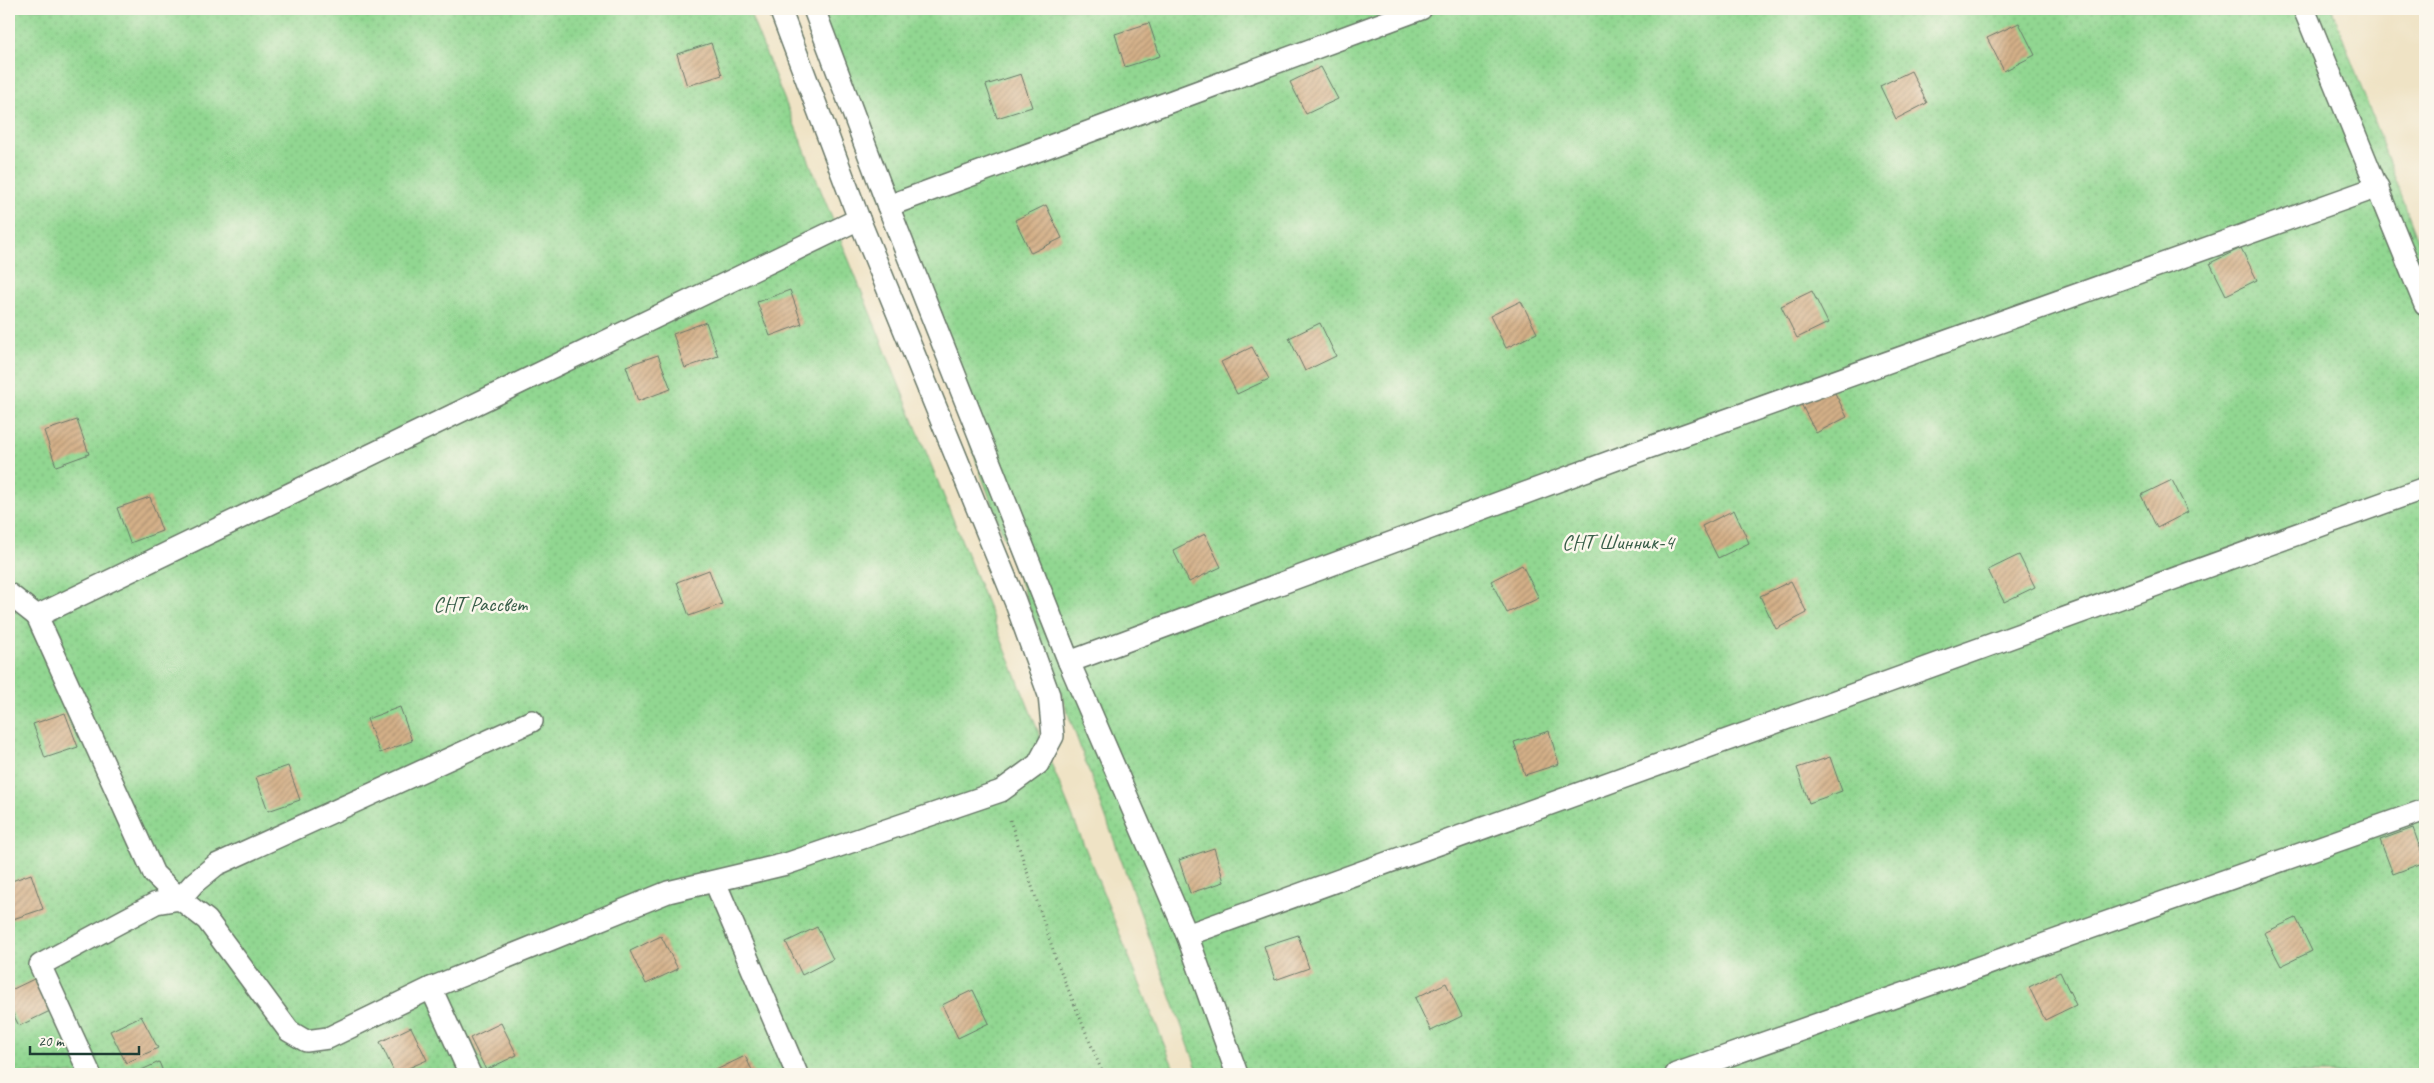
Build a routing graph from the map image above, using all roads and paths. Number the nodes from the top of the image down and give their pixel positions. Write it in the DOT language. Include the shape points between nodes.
graph roads {
  1 [pos="780,9"];
  2 [pos="814,9"];
  3 [pos="1421,9"];
  4 [pos="2304,9"];
  5 [pos="2378,188"];
  6 [pos="888,206"];
  7 [pos="859,219"];
  8 [pos="2425,305"];
  9 [pos="2425,488"];
  10 [pos="9,594"];
  11 [pos="37,616"];
  12 [pos="1069,662"];
  13 [pos="532,720"];
  14 [pos="1001,790"];
  15 [pos="2425,810"];
  16 [pos="715,882"];
  17 [pos="180,899"];
  18 [pos="1187,935"];
  19 [pos="431,988"];
  20 [pos="90,1074"];
  21 [pos="470,1074"];
  22 [pos="797,1074"];
  23 [pos="1104,1074"];
  24 [pos="1237,1074"];
  25 [pos="1676,1074"];
  1 -- 7 [label="lane"];
  2 -- 6 [label="lane"];
  3 -- 6 [label="lane"];
  4 -- 5 [label="lane"];
  5 -- 8 [label="lane"];
  5 -- 12 [label="lane" via="1619,458"];
  6 -- 12 [label="lane"];
  7 -- 11 [label="lane"];
  7 -- 14 [label="lane" via="1015,601 1049,695 1053,736 1038,764"];
  9 -- 18 [label="lane"];
  10 -- 11 [label="lane"];
  11 -- 17 [label="lane" via="154,874"];
  12 -- 18 [label="lane"];
  13 -- 17 [label="lane" via="216,865"];
  14 -- 16 [label="lane" via="786,864"];
  14 -- 23 [label="path" via="1057,962"];
  15 -- 25 [label="lane"];
  16 -- 19 [label="lane" via="668,892"];
  16 -- 22 [label="lane"];
  17 -- 19 [label="lane" via="207,920 289,1031 306,1041 328,1038"];
  17 -- 20 [label="lane" via="156,903 40,965"];
  18 -- 24 [label="lane"];
  19 -- 21 [label="lane"];
}
